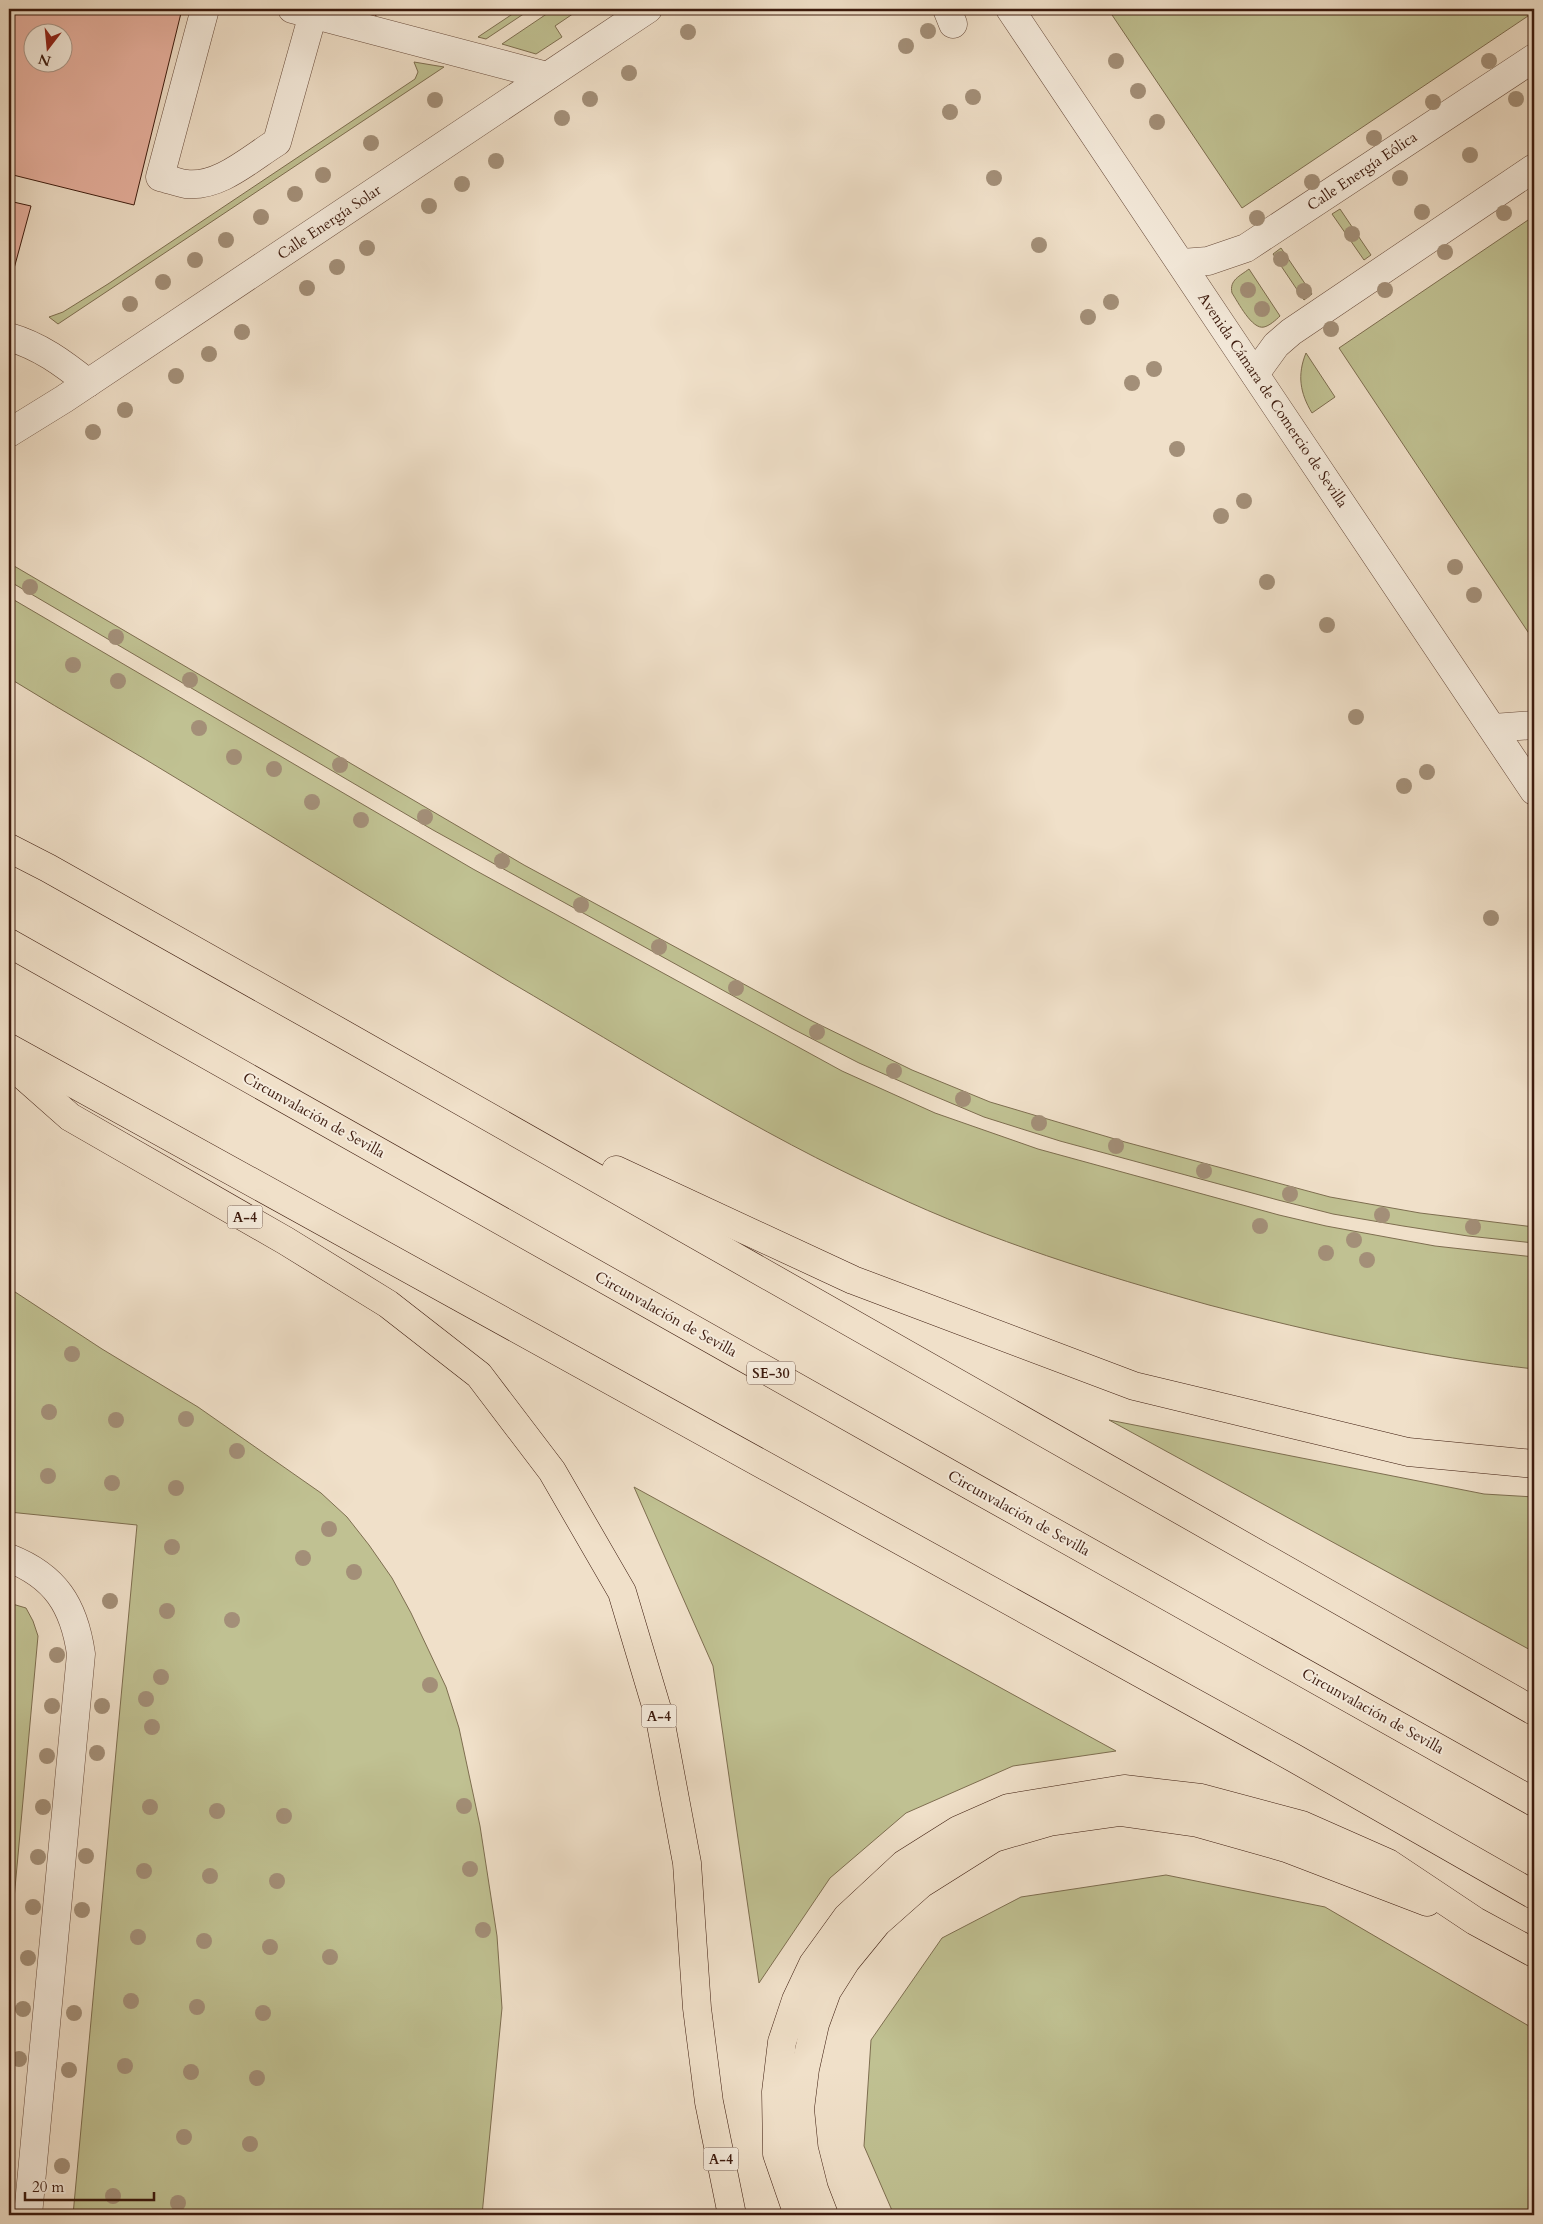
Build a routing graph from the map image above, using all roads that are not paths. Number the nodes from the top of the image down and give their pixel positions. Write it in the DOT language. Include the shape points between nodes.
graph roads {
  1 [pos="205,9"];
  2 [pos="648,9"];
  3 [pos="1010,9"];
  4 [pos="302,11"];
  5 [pos="1534,58"];
  6 [pos="547,76"];
  7 [pos="1534,168"];
  8 [pos="1182,263"];
  9 [pos="9,337"];
  10 [pos="1255,374"];
  11 [pos="88,384"];
  12 [pos="9,433"];
  13 [pos="1534,725"];
  14 [pos="1493,728"];
  15 [pos="1534,791"];
  16 [pos="9,848"];
  17 [pos="9,943"];
  18 [pos="9,1048"];
  19 [pos="9,1064"];
  20 [pos="449,1093"];
  21 [pos="1534,1464"];
  22 [pos="9,1558"];
  23 [pos="1534,1711"];
  24 [pos="1534,1802"];
  25 [pos="1534,1895"];
  26 [pos="1475,1920"];
  27 [pos="1534,1953"];
  28 [pos="28,2215"];
  29 [pos="732,2215"];
  30 [pos="798,2215"];
  31 [pos="824,2215"];
  1 -- 4 [label="street" via="160,176 186,184 204,183 225,175 277,142"];
  2 -- 6 [label="street, Calle Energía Solar"];
  3 -- 8 [label="street, Avenida Cámara de Comercio de Sevilla"];
  4 -- 6 [label="street"];
  5 -- 8 [label="street, Calle Energía Eólica" via="1246,248 1208,261"];
  6 -- 11 [label="street, Calle Energía Solar"];
  7 -- 10 [label="street" via="1291,332"];
  8 -- 10 [label="street, Avenida Cámara de Comercio de Sevilla"];
  9 -- 11 [label="street" via="58,358"];
  10 -- 14 [label="street, Avenida Cámara de Comercio de Sevilla"];
  11 -- 12 [label="street, Calle Energía Solar"];
  13 -- 14 [label="street"];
  14 -- 15 [label="street, Avenida Cámara de Comercio de Sevilla"];
  16 -- 20 [label="highway"];
  17 -- 24 [label="highway, Circunvalación de Sevilla / SE-30"];
  18 -- 25 [label="highway" via="1285,1753"];
  19 -- 29 [label="highway, A-4" via="70,1117 286,1241 388,1304 479,1375 552,1470 622,1592 660,1719 687,1863 697,2008 709,2102"];
  20 -- 21 [label="highway" via="853,1280 1134,1386 1408,1452"];
  20 -- 23 [label="highway"];
  22 -- 28 [label="street" via="26,1564 58,1591 78,1631 81,1654"];
  26 -- 27 [label="highway"];
  26 -- 30 [label="highway" via="1388,1863 1302,1825 1201,1798 1124,1789 1008,1808 958,1830 904,1864 847,1918 813,1964 796,2000 782,2042 776,2092 777,2154"];
  26 -- 31 [label="highway" via="1286,1848 1198,1823 1120,1812 1050,1822 994,1838 921,1884 877,1923 846,1961 827,1992 815,2024 800,2109 804,2149"];
}
